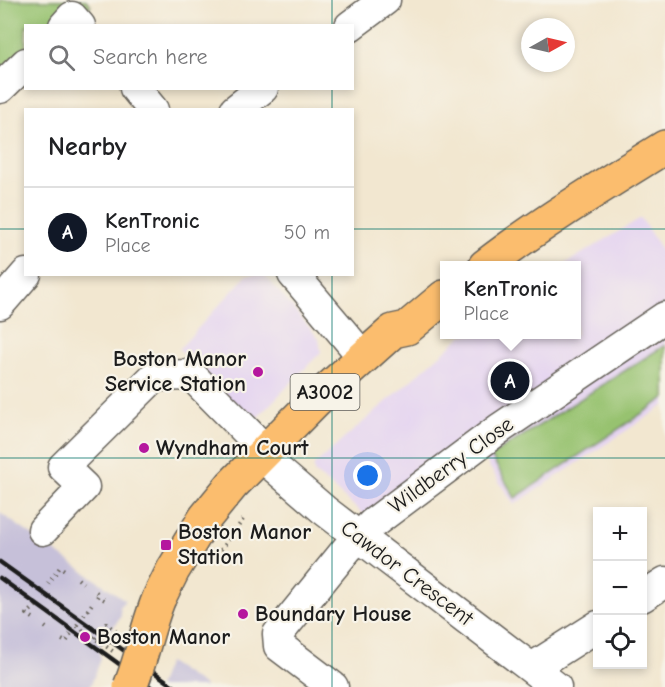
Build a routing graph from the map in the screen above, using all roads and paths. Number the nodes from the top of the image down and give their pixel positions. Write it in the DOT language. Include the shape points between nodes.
graph roads {
  1 [pos="385,0"];
  2 [pos="353,24"];
  3 [pos="24,65"];
  4 [pos="0,88"];
  5 [pos="137,90"];
  6 [pos="260,90"];
  7 [pos="151,108"];
  8 [pos="238,108"];
  9 [pos="665,147"];
  10 [pos="491,261"];
  11 [pos="24,276"];
  12 [pos="295,276"];
  13 [pos="440,300"];
  14 [pos="0,304"];
  15 [pos="665,317"];
  16 [pos="364,358"];
  17 [pos="262,453"];
  18 [pos="43,530"];
  19 [pos="361,537"];
  20 [pos="66,571"];
  21 [pos="78,579"];
  22 [pos="665,582"];
  23 [pos="83,583"];
  24 [pos="48,584"];
  25 [pos="647,594"];
  26 [pos="99,598"];
  27 [pos="37,605"];
  28 [pos="33,618"];
  29 [pos="77,626"];
  30 [pos="45,627"];
  31 [pos="112,627"];
  32 [pos="593,629"];
  33 [pos="49,630"];
  34 [pos="95,638"];
  35 [pos="62,640"];
  36 [pos="117,654"];
  37 [pos="532,668"];
  38 [pos="130,687"];
  39 [pos="333,687"];
  40 [pos="556,687"];
  1 -- 2 [label="street"];
  3 -- 4 [label="street"];
  5 -- 7 [label="street"];
  6 -- 8 [label="street"];
  9 -- 10 [label="main road" via="568,207"];
  11 -- 14 [label="street"];
  12 -- 16 [label="street"];
  13 -- 16 [label="main road, A3002" via="407,328 393,332"];
  15 -- 19 [label="street, Wildberry Close" via="499,429 372,524"];
  16 -- 17 [label="main road, A3002"];
  17 -- 18 [label="street, Cawdor Crescent" via="191,375 155,376 63,467 84,488"];
  17 -- 19 [label="street, Cawdor Crescent" via="324,510"];
  17 -- 38 [label="main road, A3002, bridge" via="205,518 172,570 150,621"];
  19 -- 37 [label="street, Cawdor Crescent"];
  19 -- 39 [label="street, Wildberry Close" via="278,634 279,646"];
  20 -- 24 [label="path" via="60,567"];
  21 -- 23 [label="path"];
  22 -- 25 [label="street"];
  26 -- 29 [label="path"];
  27 -- 28 [label="path" via="27,614"];
  29 -- 34 [label="path"];
  29 -- 35 [label="path" via="66,642"];
  30 -- 33 [label="path"];
  31 -- 34 [label="path" via="106,623"];
  32 -- 37 [label="street"];
  34 -- 36 [label="path"];
  37 -- 40 [label="street, Cawdor Crescent"];
}
